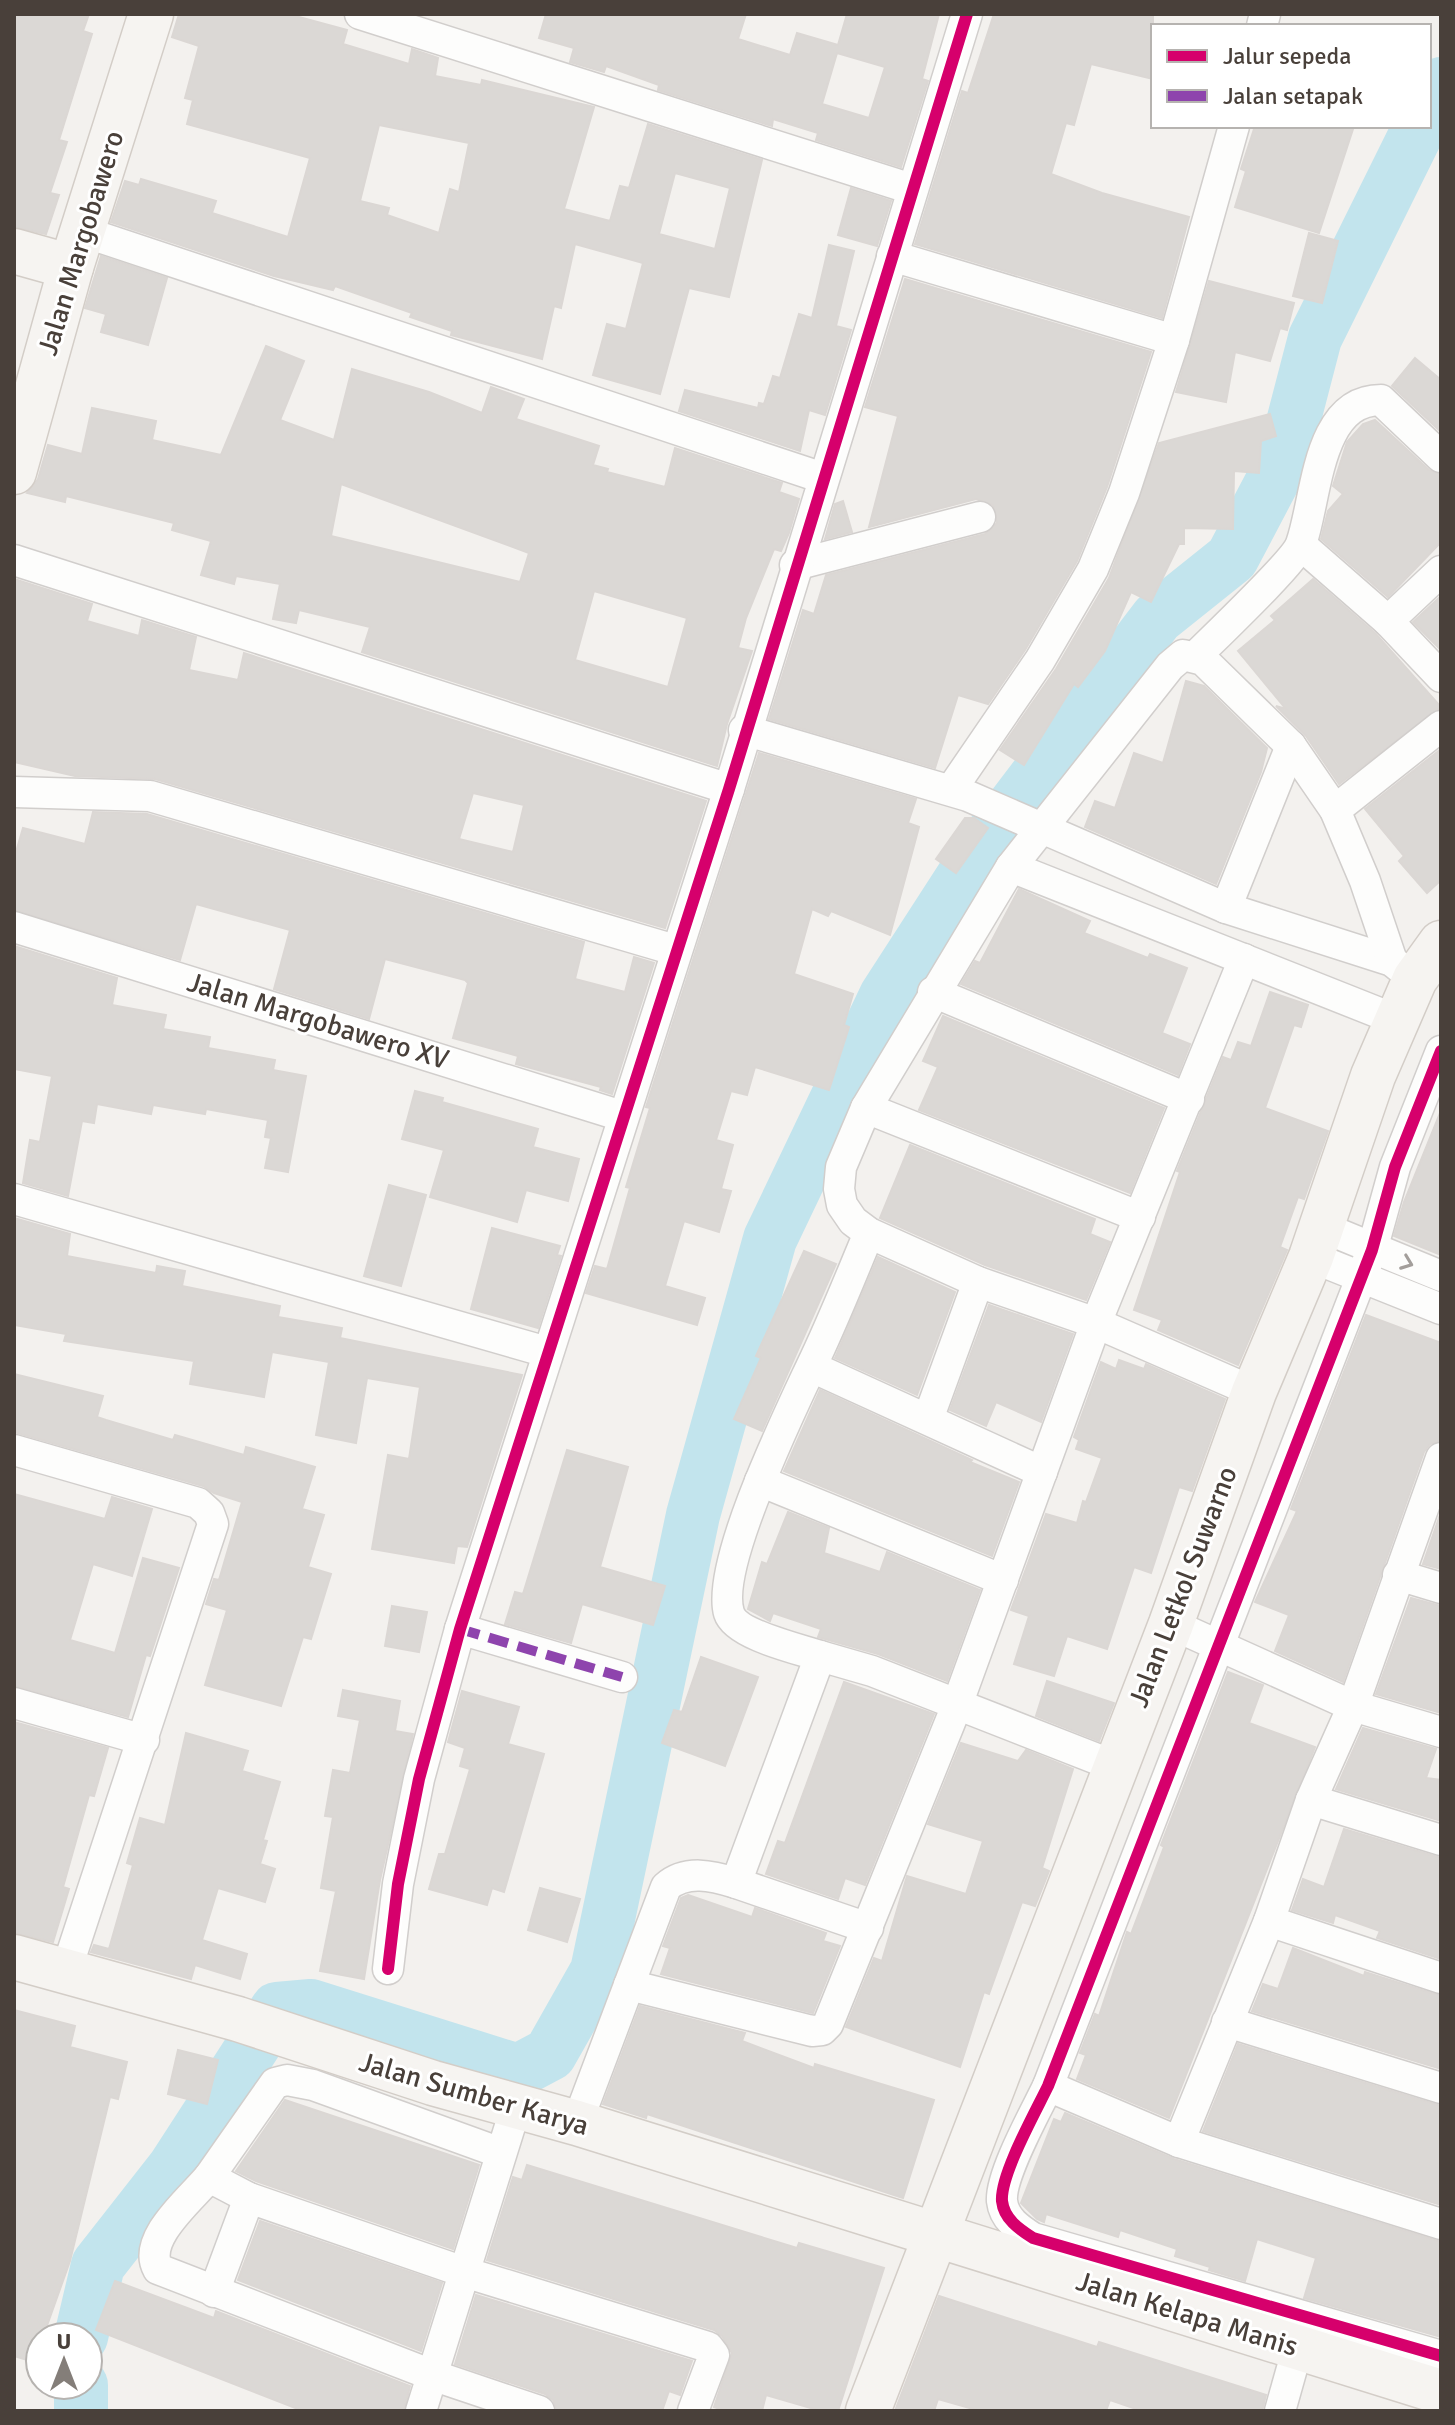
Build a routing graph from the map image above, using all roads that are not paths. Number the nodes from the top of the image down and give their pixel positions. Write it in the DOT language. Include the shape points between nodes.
graph roads {
  1 [pos="151,14"];
  2 [pos="360,14"];
  3 [pos="967,14"];
  4 [pos="1233,128"];
  5 [pos="912,189"];
  6 [pos="78,250"];
  7 [pos="14,251"];
  8 [pos="892,256"];
  9 [pos="1174,340"];
  10 [pos="1441,457"];
  11 [pos="14,472"];
  12 [pos="823,478"];
  13 [pos="980,517"];
  14 [pos="1301,545"];
  15 [pos="14,560"];
  16 [pos="795,565"];
  17 [pos="1441,571"];
  18 [pos="1388,621"];
  19 [pos="1196,656"];
  20 [pos="1441,677"];
  21 [pos="1441,726"];
  22 [pos="744,730"];
  23 [pos="1291,746"];
  24 [pos="729,789"];
  25 [pos="14,792"];
  26 [pos="959,793"];
  27 [pos="1335,810"];
  28 [pos="1032,824"];
  29 [pos="1011,867"];
  30 [pos="1226,908"];
  31 [pos="14,927"];
  32 [pos="675,950"];
  33 [pos="1244,959"];
  34 [pos="1424,959"];
  35 [pos="933,992"];
  36 [pos="1397,1020"];
  37 [pos="1441,1051"];
  38 [pos="1189,1099"];
  39 [pos="866,1108"];
  40 [pos="622,1116"];
  41 [pos="14,1199"];
  42 [pos="1140,1217"];
  43 [pos="869,1233"];
  44 [pos="1317,1242"];
  45 [pos="1372,1250"];
  46 [pos="1441,1276"];
  47 [pos="1360,1279"];
  48 [pos="978,1282"];
  49 [pos="1441,1309"];
  50 [pos="1096,1323"];
  51 [pos="547,1352"];
  52 [pos="812,1367"];
  53 [pos="1254,1392"];
  54 [pos="928,1419"];
  55 [pos="14,1450"];
  56 [pos="1441,1458"];
  57 [pos="1042,1472"];
  58 [pos="760,1481"];
  59 [pos="1398,1575"];
  60 [pos="1003,1580"];
  61 [pos="1441,1588"];
  62 [pos="1171,1624"];
  63 [pos="460,1629"];
  64 [pos="1217,1645"];
  65 [pos="820,1656"];
  66 [pos="622,1677"];
  67 [pos="14,1703"];
  68 [pos="957,1705"];
  69 [pos="1353,1706"];
  70 [pos="1441,1732"];
  71 [pos="144,1740"];
  72 [pos="1115,1766"];
  73 [pos="1311,1800"];
  74 [pos="1441,1840"];
  75 [pos="736,1883"];
  76 [pos="1269,1921"];
  77 [pos="868,1928"];
  78 [pos="14,1957"];
  79 [pos="388,1969"];
  80 [pos="66,1971"];
  81 [pos="1441,1978"];
  82 [pos="629,1985"];
  83 [pos="1227,2022"];
  84 [pos="1048,2086"];
  85 [pos="1441,2088"];
  86 [pos="516,2107"];
  87 [pos="577,2123"];
  88 [pos="1179,2142"];
  89 [pos="501,2153"];
  90 [pos="209,2177"];
  91 [pos="249,2198"];
  92 [pos="1441,2224"];
  93 [pos="933,2237"];
  94 [pos="464,2272"];
  95 [pos="214,2292"];
  96 [pos="1298,2347"];
  97 [pos="1441,2356"];
  98 [pos="432,2375"];
  99 [pos="1441,2392"];
  100 [pos="421,2411"];
  101 [pos="539,2411"];
  102 [pos="693,2411"];
  103 [pos="868,2411"];
  104 [pos="1280,2411"];
  1 -- 6 [label="street, Jalan Margobawero"];
  2 -- 5 [label="street"];
  3 -- 5 [label="street"];
  4 -- 9 [label="street"];
  5 -- 8 [label="street"];
  6 -- 7 [label="street"];
  6 -- 11 [label="street, Jalan Margobawero"];
  6 -- 12 [label="street"];
  8 -- 9 [label="street"];
  8 -- 12 [label="street"];
  9 -- 26 [label="street" via="1093,569"];
  10 -- 14 [label="street" via="1381,400 1357,405 1336,425 1324,450"];
  12 -- 16 [label="street"];
  13 -- 16 [label="street"];
  14 -- 18 [label="street"];
  14 -- 19 [label="street"];
  15 -- 24 [label="street"];
  16 -- 22 [label="street"];
  17 -- 18 [label="street"];
  18 -- 20 [label="street"];
  19 -- 23 [label="street"];
  19 -- 28 [label="street" via="1183,655 1170,666"];
  21 -- 27 [label="street"];
  22 -- 24 [label="street"];
  22 -- 26 [label="street"];
  23 -- 27 [label="street"];
  23 -- 30 [label="street"];
  24 -- 32 [label="street"];
  25 -- 32 [label="street" via="150,796"];
  26 -- 28 [label="street"];
  27 -- 34 [label="street" via="1361,869"];
  28 -- 29 [label="street"];
  28 -- 30 [label="street"];
  29 -- 33 [label="street"];
  29 -- 35 [label="street"];
  30 -- 34 [label="street"];
  31 -- 40 [label="street, Jalan Margobawero XV"];
  32 -- 40 [label="street"];
  33 -- 36 [label="street"];
  33 -- 38 [label="street"];
  34 -- 36 [label="street, Jalan Letkol Suwarno"];
  35 -- 38 [label="street"];
  35 -- 39 [label="street"];
  36 -- 44 [label="street, Jalan Letkol Suwarno"];
  37 -- 45 [label="street" via="1395,1167"];
  38 -- 42 [label="street"];
  39 -- 42 [label="street"];
  39 -- 43 [label="street" via="841,1167 839,1189 842,1205"];
  40 -- 51 [label="street"];
  41 -- 51 [label="street"];
  42 -- 50 [label="street"];
  43 -- 48 [label="street"];
  43 -- 52 [label="street"];
  44 -- 45 [label="street"];
  44 -- 47 [label="street"];
  44 -- 53 [label="street, Jalan Letkol Suwarno"];
  45 -- 46 [label="street, one-way"];
  45 -- 47 [label="street"];
  47 -- 49 [label="street"];
  47 -- 64 [label="street"];
  48 -- 50 [label="street"];
  48 -- 54 [label="street"];
  50 -- 53 [label="street"];
  50 -- 57 [label="street"];
  51 -- 63 [label="street"];
  52 -- 54 [label="street"];
  52 -- 58 [label="street"];
  53 -- 62 [label="street, Jalan Letkol Suwarno"];
  54 -- 57 [label="street"];
  55 -- 71 [label="street" via="198,1503 212,1518 210,1542"];
  56 -- 59 [label="street"];
  57 -- 60 [label="street"];
  58 -- 60 [label="street"];
  58 -- 65 [label="street" via="732,1567 729,1612 750,1632"];
  59 -- 61 [label="street"];
  59 -- 69 [label="street"];
  60 -- 68 [label="street"];
  62 -- 64 [label="street"];
  62 -- 72 [label="street, Jalan Letkol Suwarno"];
  63 -- 66 [label="street"];
  63 -- 79 [label="street" via="419,1779"];
  64 -- 69 [label="street"];
  64 -- 84 [label="street"];
  65 -- 68 [label="street"];
  65 -- 75 [label="street"];
  67 -- 71 [label="street"];
  68 -- 72 [label="street"];
  68 -- 77 [label="street"];
  69 -- 70 [label="street"];
  69 -- 73 [label="street"];
  71 -- 80 [label="street"];
  72 -- 93 [label="street, Jalan Letkol Suwarno"];
  73 -- 74 [label="street"];
  73 -- 76 [label="street"];
  75 -- 77 [label="street"];
  75 -- 82 [label="street" via="689,1875 666,1887"];
  76 -- 81 [label="street"];
  76 -- 83 [label="street"];
  77 -- 82 [label="street" via="822,2030"];
  78 -- 80 [label="street, Jalan Sumber Karya"];
  80 -- 86 [label="street, Jalan Sumber Karya"];
  82 -- 87 [label="street"];
  83 -- 85 [label="street"];
  83 -- 88 [label="street"];
  84 -- 88 [label="street"];
  84 -- 97 [label="street" via="1010,2166 1002,2201 1013,2225 1033,2238"];
  86 -- 87 [label="street, Jalan Sumber Karya"];
  86 -- 89 [label="street"];
  87 -- 93 [label="street, Jalan Sumber Karya"];
  88 -- 92 [label="street"];
  89 -- 90 [label="street" via="287,2080 270,2088"];
  89 -- 94 [label="street"];
  90 -- 91 [label="street"];
  90 -- 95 [label="street" via="157,2239 154,2262 158,2269"];
  91 -- 94 [label="street"];
  91 -- 95 [label="street"];
  93 -- 96 [label="street, Jalan Kelapa Manis"];
  93 -- 103 [label="street, Jalan Letkol Suwarno"];
  94 -- 98 [label="street"];
  94 -- 102 [label="street" via="708,2347 714,2355"];
  95 -- 98 [label="street"];
  96 -- 99 [label="street, Jalan Kelapa Manis"];
  96 -- 104 [label="street"];
  98 -- 100 [label="street"];
  98 -- 101 [label="street"];
}
